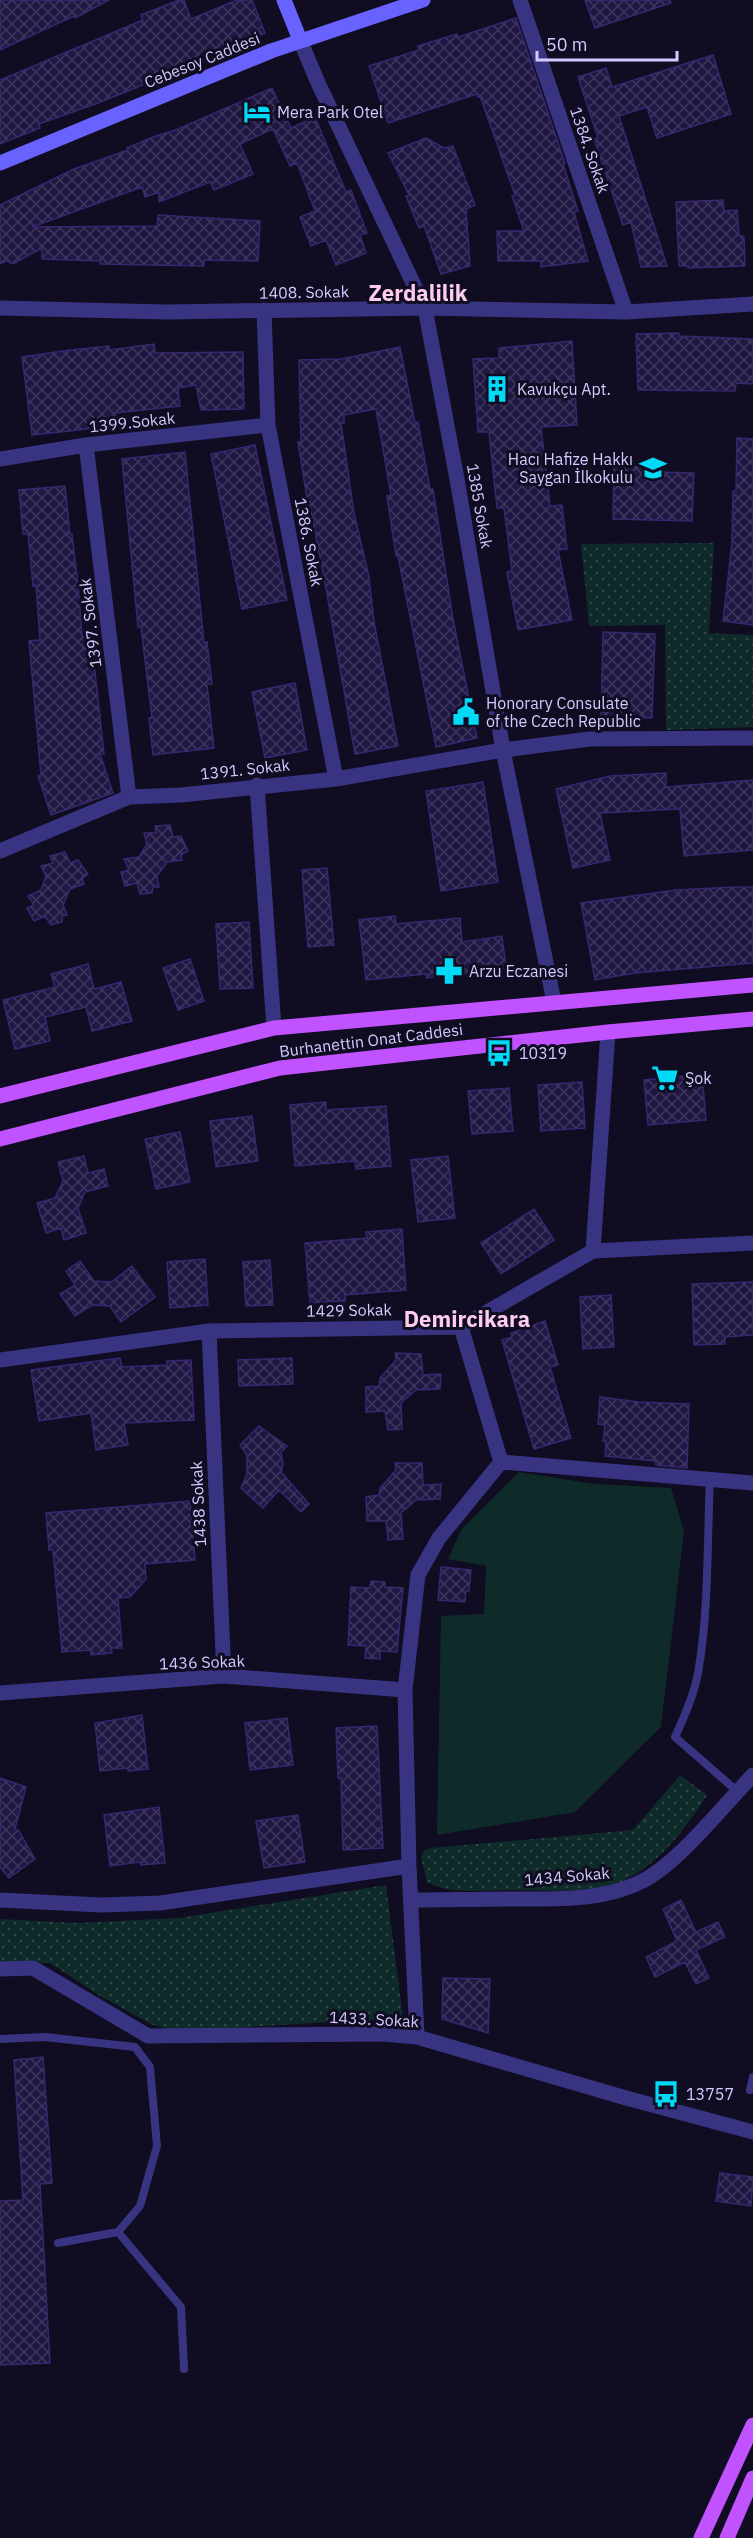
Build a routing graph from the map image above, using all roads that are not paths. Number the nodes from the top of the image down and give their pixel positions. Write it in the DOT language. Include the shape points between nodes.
graph roads {
  1 [pos="284,0"];
  2 [pos="423,0"];
  3 [pos="520,0"];
  4 [pos="300,40"];
  5 [pos="0,163"];
  6 [pos="753,304"];
  7 [pos="0,308"];
  8 [pos="425,308"];
  9 [pos="264,310"];
  10 [pos="626,312"];
  11 [pos="268,425"];
  12 [pos="86,445"];
  13 [pos="0,459"];
  14 [pos="753,738"];
  15 [pos="503,750"];
  16 [pos="336,779"];
  17 [pos="257,785"];
  18 [pos="129,797"];
  19 [pos="0,851"];
  20 [pos="753,985"];
  21 [pos="554,1002"];
  22 [pos="753,1019"];
  23 [pos="274,1028"];
  24 [pos="608,1032"];
  25 [pos="0,1096"];
  26 [pos="0,1139"];
  27 [pos="753,1243"];
  28 [pos="593,1251"];
  29 [pos="461,1327"];
  30 [pos="208,1331"];
  31 [pos="0,1360"];
  32 [pos="501,1462"];
  33 [pos="710,1479"];
  34 [pos="753,1483"];
  35 [pos="224,1676"];
  36 [pos="405,1690"];
  37 [pos="0,1693"];
  38 [pos="753,1775"];
  39 [pos="738,1791"];
  40 [pos="409,1866"];
  41 [pos="0,1900"];
  42 [pos="412,1900"];
  43 [pos="0,1969"];
  44 [pos="417,2037"];
  45 [pos="0,2039"];
  46 [pos="753,2077"];
  47 [pos="750,2090"];
  48 [pos="753,2132"];
  49 [pos="118,2232"];
  50 [pos="58,2242"];
  51 [pos="184,2368"];
  52 [pos="753,2425"];
  53 [pos="753,2478"];
  54 [pos="701,2538"];
  55 [pos="727,2538"];
  1 -- 4 [label="main road"];
  2 -- 4 [label="main road, Cebesoy Caddesi"];
  3 -- 10 [label="street, 1384. Sokak"];
  4 -- 5 [label="main road, Cebesoy Caddesi"];
  4 -- 8 [label="street, 1385 Sokak"];
  6 -- 10 [label="street, 1408. Sokak"];
  7 -- 9 [label="street, 1408. Sokak"];
  8 -- 9 [label="street, 1408. Sokak"];
  8 -- 10 [label="street, 1408. Sokak"];
  8 -- 15 [label="street, 1385 Sokak"];
  9 -- 11 [label="street, 1386. Sokak"];
  11 -- 12 [label="street, 1399.Sokak"];
  11 -- 16 [label="street, 1386. Sokak"];
  12 -- 13 [label="street, 1399.Sokak"];
  12 -- 18 [label="street, 1397. Sokak"];
  14 -- 15 [label="street, 1391. Sokak" via="590,739"];
  15 -- 16 [label="street, 1391. Sokak"];
  15 -- 21 [label="street, 1385 Sokak"];
  16 -- 17 [label="street, 1391. Sokak"];
  17 -- 18 [label="street, 1391. Sokak"];
  17 -- 23 [label="street"];
  18 -- 19 [label="street, 1391. Sokak"];
  20 -- 21 [label="main road, Burhanettin Onat Caddesi"];
  21 -- 23 [label="main road, Burhanettin Onat Caddesi"];
  22 -- 24 [label="main road, Burhanettin Onat Caddesi"];
  23 -- 25 [label="main road, Burhanettin Onat Caddesi"];
  24 -- 26 [label="main road, Burhanettin Onat Caddesi" via="280,1068"];
  24 -- 28 [label="street"];
  27 -- 28 [label="street, 1429 Sokak"];
  28 -- 29 [label="street, 1429 Sokak"];
  29 -- 30 [label="street, 1429 Sokak"];
  29 -- 32 [label="street"];
  30 -- 31 [label="street, 1429 Sokak"];
  30 -- 35 [label="street, 1438 Sokak"];
  32 -- 33 [label="street"];
  32 -- 36 [label="street" via="439,1538 418,1575"];
  33 -- 34 [label="street"];
  33 -- 39 [label="lane" via="698,1674 675,1737"];
  35 -- 36 [label="street, 1436 Sokak"];
  35 -- 37 [label="street, 1436 Sokak"];
  36 -- 40 [label="street"];
  38 -- 39 [label="street, 1434 Sokak"];
  39 -- 42 [label="street, 1434 Sokak" via="677,1855 629,1888 550,1899"];
  40 -- 41 [label="street" via="160,1903 100,1905"];
  40 -- 42 [label="street"];
  42 -- 44 [label="street"];
  43 -- 44 [label="street, 1433. Sokak" via="33,1968 148,2036"];
  44 -- 48 [label="street, 1433. Sokak"];
  45 -- 49 [label="lane" via="45,2037 135,2047 150,2067 157,2145 140,2206"];
  46 -- 47 [label="lane"];
  49 -- 50 [label="lane"];
  49 -- 51 [label="lane" via="181,2307"];
  52 -- 54 [label="main road"];
  53 -- 55 [label="main road"];
}
